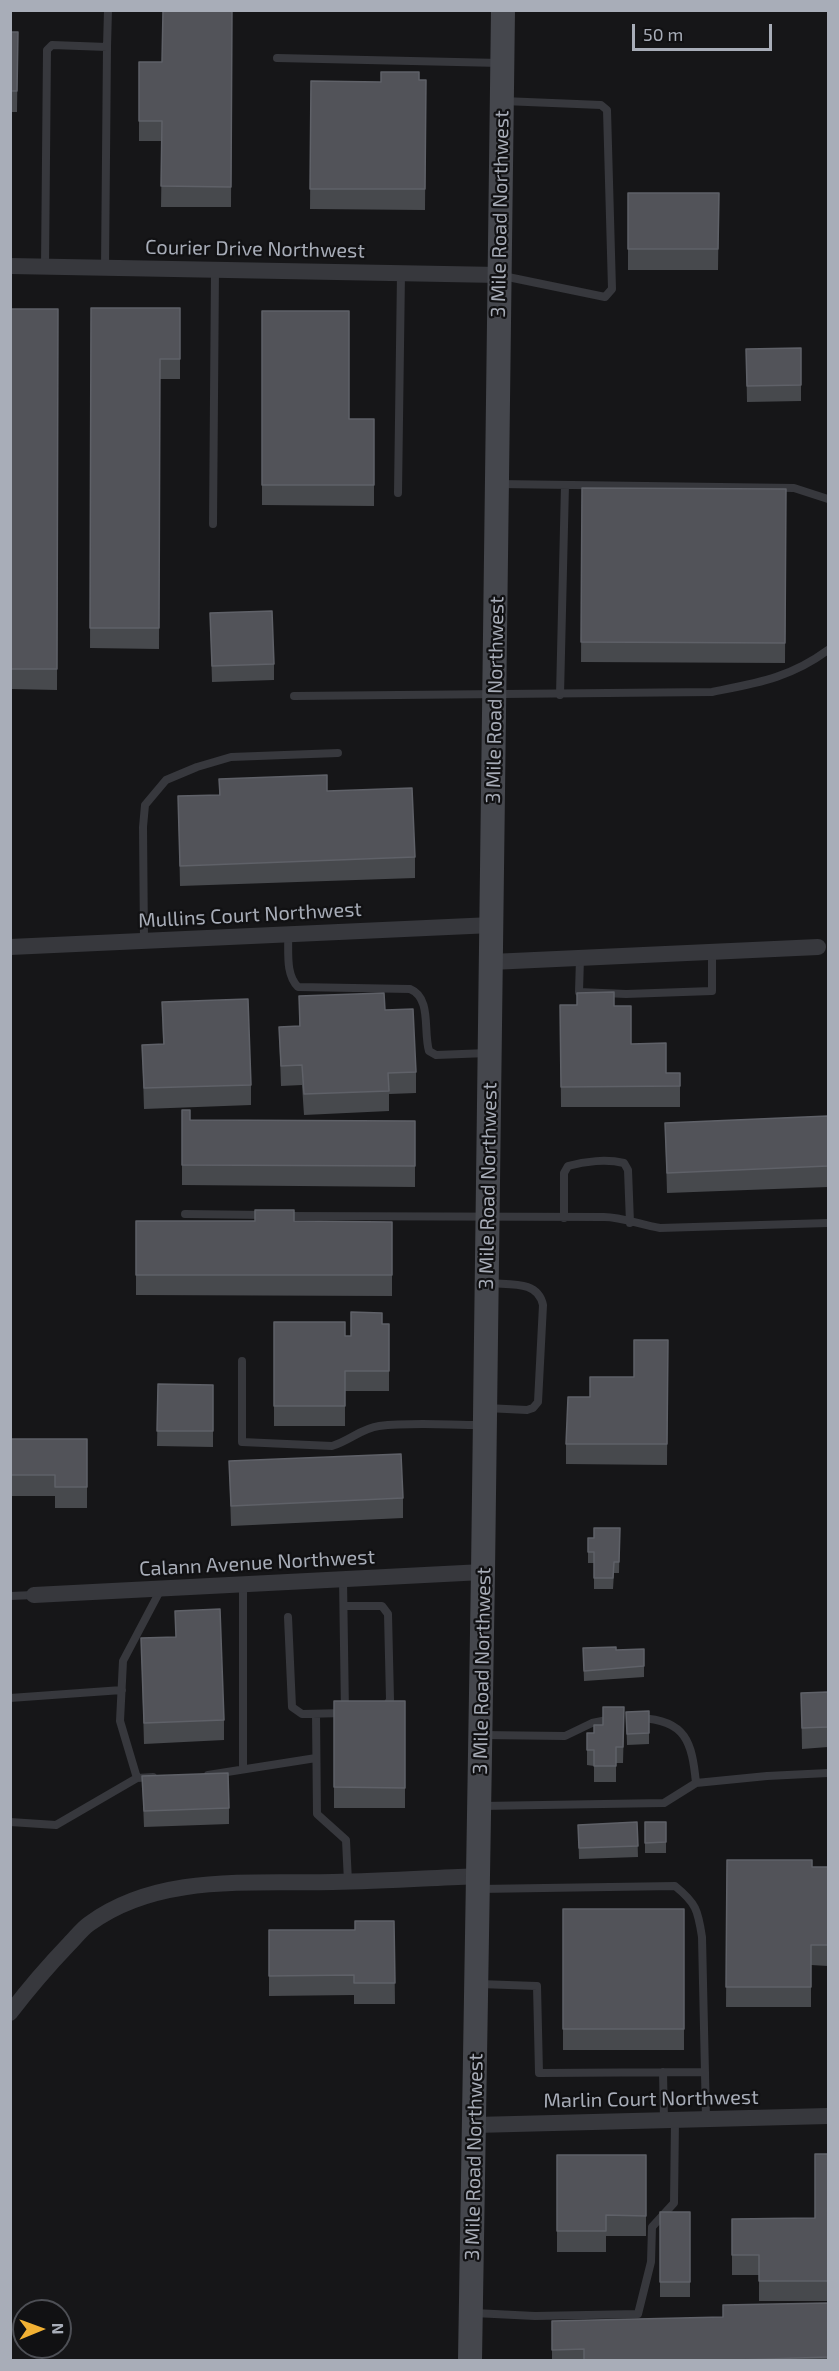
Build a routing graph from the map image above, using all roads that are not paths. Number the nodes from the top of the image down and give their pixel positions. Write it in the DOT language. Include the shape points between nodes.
graph roads {
  1 [pos="108,10"];
  2 [pos="503,10"];
  3 [pos="107,47"];
  4 [pos="277,58"];
  5 [pos="502,63"];
  6 [pos="501,101"];
  7 [pos="10,266"];
  8 [pos="45,267"];
  9 [pos="105,268"];
  10 [pos="215,270"];
  11 [pos="401,273"];
  12 [pos="500,275"];
  13 [pos="498,484"];
  14 [pos="565,485"];
  15 [pos="398,493"];
  16 [pos="828,499"];
  17 [pos="213,524"];
  18 [pos="828,650"];
  19 [pos="560,695"];
  20 [pos="294,696"];
  21 [pos="494,696"];
  22 [pos="338,753"];
  23 [pos="492,925"];
  24 [pos="288,934"];
  25 [pos="144,941"];
  26 [pos="10,947"];
  27 [pos="818,947"];
  28 [pos="712,952"];
  29 [pos="580,958"];
  30 [pos="491,962"];
  31 [pos="490,1053"];
  32 [pos="185,1214"];
  33 [pos="488,1218"];
  34 [pos="564,1218"];
  35 [pos="630,1223"];
  36 [pos="828,1223"];
  37 [pos="487,1283"];
  38 [pos="242,1361"];
  39 [pos="485,1417"];
  40 [pos="483,1572"];
  41 [pos="343,1579"];
  42 [pos="243,1584"];
  43 [pos="162,1589"];
  44 [pos="34,1595"];
  45 [pos="10,1596"];
  46 [pos="344,1606"];
  47 [pos="288,1617"];
  48 [pos="122,1690"];
  49 [pos="10,1698"];
  50 [pos="373,1711"];
  51 [pos="316,1713"];
  52 [pos="481,1735"];
  53 [pos="316,1758"];
  54 [pos="243,1769"];
  55 [pos="828,1773"];
  56 [pos="200,1775"];
  57 [pos="158,1777"];
  58 [pos="137,1778"];
  59 [pos="696,1783"];
  60 [pos="480,1806"];
  61 [pos="10,1822"];
  62 [pos="348,1882"];
  63 [pos="479,1882"];
  64 [pos="477,1984"];
  65 [pos="10,2013"];
  66 [pos="663,2072"];
  67 [pos="705,2072"];
  68 [pos="828,2116"];
  69 [pos="706,2119"];
  70 [pos="669,2120"];
  71 [pos="475,2125"];
  72 [pos="471,2313"];
  73 [pos="470,2361"];
  1 -- 3 [label="lane"];
  2 -- 5 [label="main road, 3 Mile Road Northwest"];
  3 -- 8 [label="lane" via="52,45 46,50"];
  3 -- 9 [label="lane"];
  4 -- 5 [label="lane"];
  5 -- 6 [label="main road, 3 Mile Road Northwest"];
  6 -- 12 [label="main road, 3 Mile Road Northwest"];
  6 -- 12 [label="lane" via="600,105 607,110 612,290 605,297"];
  7 -- 8 [label="street, Courier Drive Northwest"];
  8 -- 9 [label="street, Courier Drive Northwest"];
  9 -- 10 [label="street, Courier Drive Northwest"];
  10 -- 11 [label="street, Courier Drive Northwest"];
  10 -- 17 [label="lane"];
  11 -- 12 [label="street, Courier Drive Northwest"];
  11 -- 15 [label="lane"];
  12 -- 13 [label="main road, 3 Mile Road Northwest"];
  13 -- 14 [label="lane"];
  13 -- 21 [label="main road, 3 Mile Road Northwest"];
  14 -- 16 [label="lane" via="794,488"];
  14 -- 19 [label="lane"];
  18 -- 19 [label="lane" via="775,679 712,692"];
  19 -- 21 [label="lane"];
  20 -- 21 [label="lane"];
  21 -- 23 [label="main road, 3 Mile Road Northwest"];
  22 -- 25 [label="lane" via="231,756 166,780 145,805"];
  23 -- 24 [label="street, Mullins Court Northwest"];
  23 -- 30 [label="main road, 3 Mile Road Northwest"];
  24 -- 25 [label="street, Mullins Court Northwest"];
  24 -- 31 [label="lane" via="290,973 298,987 410,989 423,1000 429,1051"];
  25 -- 26 [label="street, Mullins Court Northwest"];
  27 -- 28 [label="street"];
  28 -- 29 [label="street"];
  28 -- 29 [label="lane" via="712,991 579,992"];
  29 -- 30 [label="street"];
  30 -- 31 [label="main road, 3 Mile Road Northwest"];
  31 -- 33 [label="main road, 3 Mile Road Northwest"];
  32 -- 33 [label="lane"];
  33 -- 34 [label="lane"];
  33 -- 37 [label="main road, 3 Mile Road Northwest"];
  34 -- 35 [label="lane" via="616,1217"];
  34 -- 35 [label="lane" via="564,1173 568,1166 615,1161 624,1162 628,1170"];
  35 -- 36 [label="lane" via="660,1228"];
  37 -- 39 [label="main road, 3 Mile Road Northwest"];
  37 -- 39 [label="lane" via="529,1286 536,1289 543,1305 538,1402 527,1410"];
  38 -- 39 [label="lane" via="242,1442 332,1446 378,1426"];
  39 -- 40 [label="main road, 3 Mile Road Northwest"];
  40 -- 41 [label="street, Calann Avenue Northwest"];
  40 -- 52 [label="main road, 3 Mile Road Northwest"];
  41 -- 42 [label="street, Calann Avenue Northwest"];
  41 -- 46 [label="lane"];
  42 -- 43 [label="street, Calann Avenue Northwest"];
  42 -- 54 [label="lane"];
  43 -- 44 [label="street, Calann Avenue Northwest"];
  43 -- 48 [label="lane" via="123,1661"];
  44 -- 45 [label="lane"];
  46 -- 50 [label="lane" via="382,1606 388,1614 390,1700 383,1710"];
  46 -- 51 [label="lane" via="350,1712"];
  47 -- 51 [label="lane" via="292,1707 302,1714"];
  48 -- 49 [label="lane"];
  48 -- 58 [label="lane" via="120,1721"];
  51 -- 53 [label="lane"];
  52 -- 59 [label="lane" via="565,1736 602,1720 657,1719 681,1732 690,1744"];
  52 -- 60 [label="main road, 3 Mile Road Northwest"];
  53 -- 54 [label="lane"];
  53 -- 62 [label="lane" via="317,1814 346,1840"];
  54 -- 56 [label="lane"];
  55 -- 59 [label="lane"];
  57 -- 58 [label="lane"];
  58 -- 61 [label="lane" via="56,1826"];
  59 -- 60 [label="lane" via="664,1803"];
  60 -- 63 [label="main road, 3 Mile Road Northwest"];
  62 -- 63 [label="street"];
  62 -- 65 [label="street" via="203,1885 144,1896 88,1925 40,1974"];
  63 -- 64 [label="main road, 3 Mile Road Northwest"];
  63 -- 67 [label="lane" via="675,1886 692,1900 702,1936"];
  64 -- 66 [label="lane" via="537,1986 539,2073"];
  64 -- 71 [label="main road, 3 Mile Road Northwest"];
  66 -- 67 [label="lane"];
  66 -- 70 [label="lane"];
  67 -- 69 [label="lane"];
  68 -- 69 [label="street, Marlin Court Northwest"];
  69 -- 70 [label="street, Marlin Court Northwest"];
  70 -- 71 [label="street, Marlin Court Northwest"];
  70 -- 72 [label="lane" via="674,2203 652,2227 651,2262 638,2314"];
  71 -- 72 [label="main road, 3 Mile Road Northwest"];
  72 -- 73 [label="main road, 3 Mile Road Northwest"];
}
